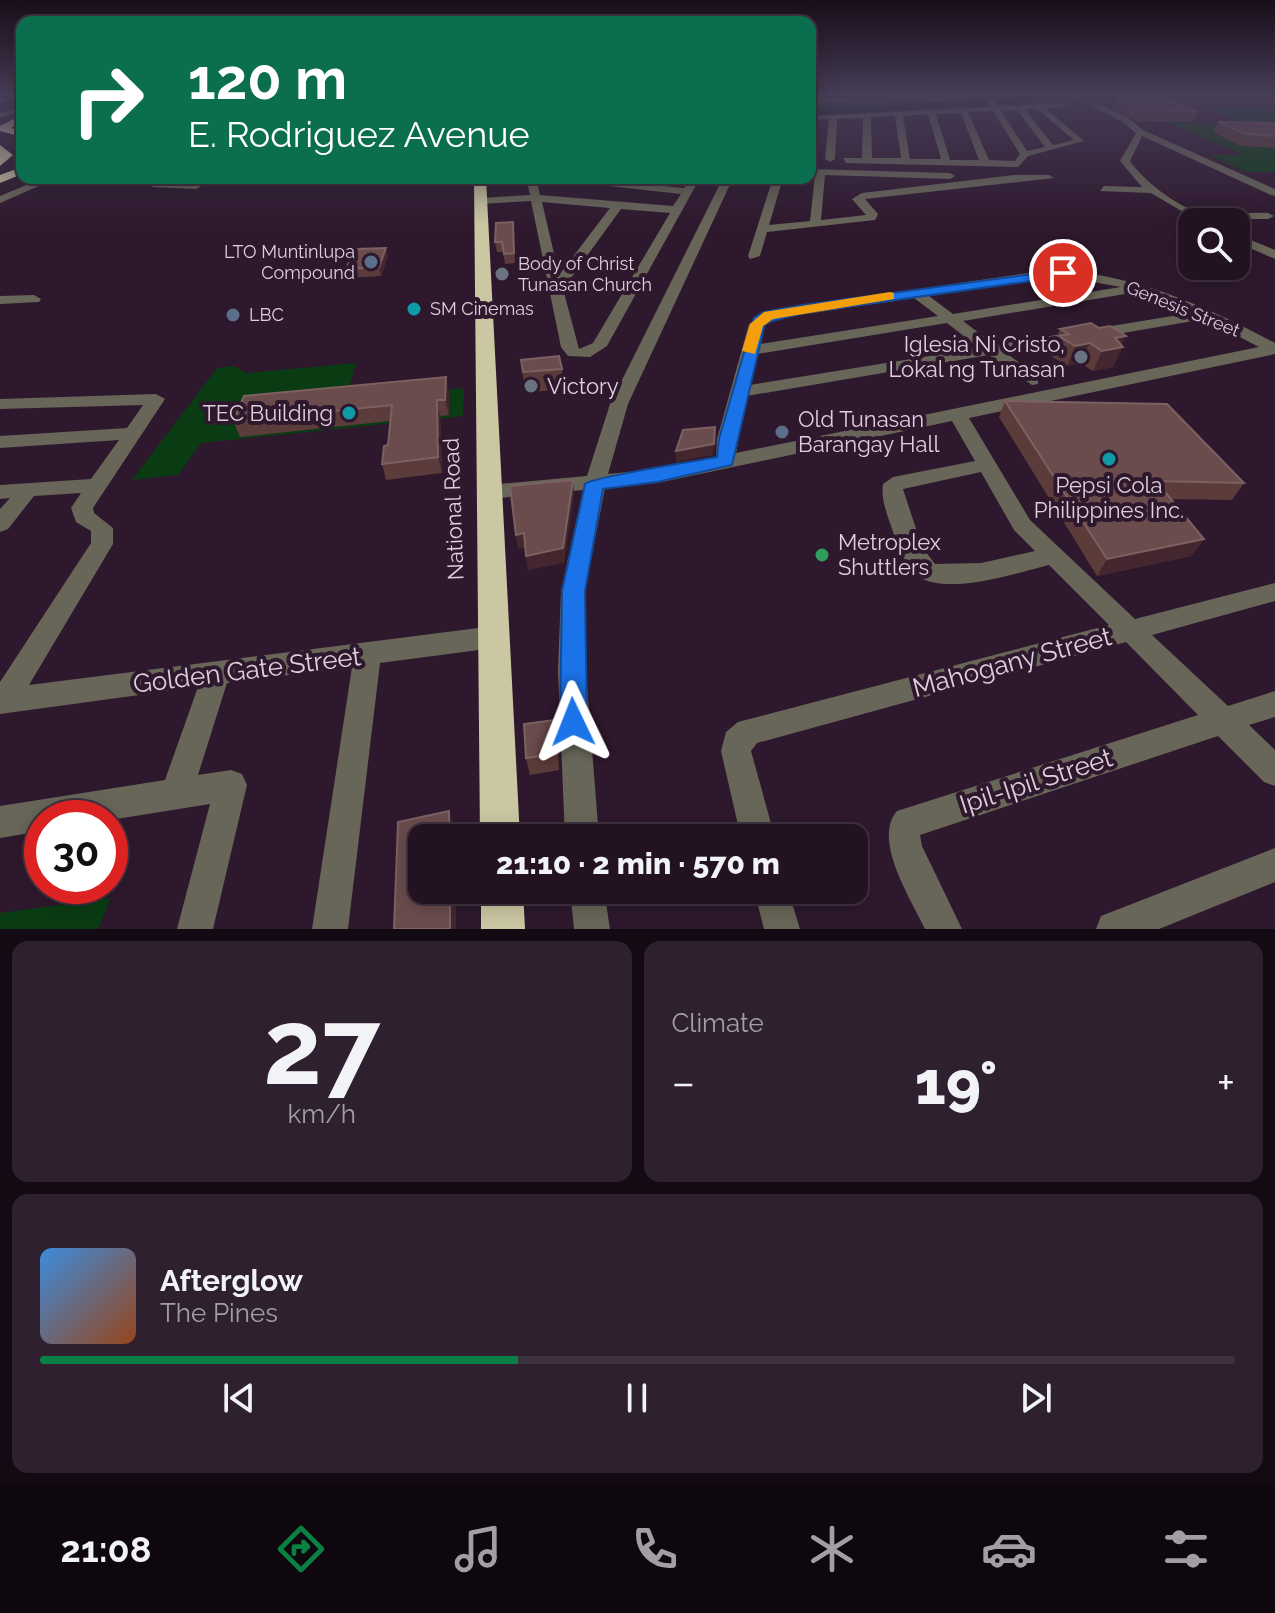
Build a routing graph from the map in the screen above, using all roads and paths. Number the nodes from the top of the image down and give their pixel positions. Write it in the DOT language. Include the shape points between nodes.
graph roads {
  1 [pos="829,139"];
  2 [pos="867,139"];
  3 [pos="903,139"];
  4 [pos="939,139"];
  5 [pos="976,139"];
  6 [pos="1015,139"];
  7 [pos="1044,139"];
  8 [pos="1078,139"];
  9 [pos="1136,139"];
  10 [pos="1156,139"];
  11 [pos="0,148"];
  12 [pos="1051,148"];
  13 [pos="1025,154"];
  14 [pos="867,160"];
  15 [pos="906,161"];
  16 [pos="946,162"];
  17 [pos="985,163"];
  18 [pos="1018,164"];
  19 [pos="0,166"];
  20 [pos="816,172"];
  21 [pos="816,173"];
  22 [pos="1049,178"];
  23 [pos="1026,179"];
  24 [pos="38,184"];
  25 [pos="158,184"];
  26 [pos="199,184"];
  27 [pos="480,184"];
  28 [pos="532,184"];
  29 [pos="608,184"];
  30 [pos="691,184"];
  31 [pos="725,184"];
  32 [pos="776,184"];
  33 [pos="845,187"];
  34 [pos="1104,189"];
  35 [pos="919,190"];
  36 [pos="1156,190"];
  37 [pos="687,191"];
  38 [pos="1275,193"];
  39 [pos="535,198"];
  40 [pos="0,200"];
  41 [pos="480,201"];
  42 [pos="618,205"];
  43 [pos="1185,208"];
  44 [pos="676,210"];
  45 [pos="1250,216"];
  46 [pos="1268,216"];
  47 [pos="815,225"];
  48 [pos="764,229"];
  49 [pos="1250,244"];
  50 [pos="1275,255"];
  51 [pos="754,256"];
  52 [pos="552,268"];
  53 [pos="570,269"];
  54 [pos="556,289"];
  55 [pos="1139,289"];
  56 [pos="915,292"];
  57 [pos="34,299"];
  58 [pos="0,300"];
  59 [pos="1204,315"];
  60 [pos="950,320"];
  61 [pos="1274,349"];
  62 [pos="750,350"];
  63 [pos="991,350"];
  64 [pos="1032,380"];
  65 [pos="740,392"];
  66 [pos="0,404"];
  67 [pos="957,413"];
  68 [pos="135,433"];
  69 [pos="0,442"];
  70 [pos="726,461"];
  71 [pos="986,465"];
  72 [pos="595,484"];
  73 [pos="96,485"];
  74 [pos="28,490"];
  75 [pos="0,492"];
  76 [pos="488,492"];
  77 [pos="0,524"];
  78 [pos="1051,556"];
  79 [pos="1275,592"];
  80 [pos="1128,632"];
  81 [pos="494,637"];
  82 [pos="367,656"];
  83 [pos="217,673"];
  84 [pos="2,700"];
  85 [pos="1275,704"];
  86 [pos="1223,721"];
  87 [pos="1275,771"];
  88 [pos="176,794"];
  89 [pos="0,822"];
  90 [pos="500,824"];
  91 [pos="581,824"];
  92 [pos="754,824"];
  93 [pos="1275,865"];
  94 [pos="502,904"];
  95 [pos="589,904"];
  96 [pos="775,904"];
  97 [pos="195,929"];
  98 [pos="330,929"];
  99 [pos="503,929"];
  100 [pos="592,929"];
  101 [pos="782,929"];
  102 [pos="944,929"];
  103 [pos="1114,929"];
  1 -- 14 [label="street" via="825,159"];
  2 -- 14 [label="street"];
  3 -- 15 [label="street"];
  4 -- 16 [label="street"];
  5 -- 17 [label="street"];
  6 -- 13 [label="street"];
  7 -- 12 [label="street"];
  8 -- 12 [label="street"];
  9 -- 36 [label="street" via="1125,161"];
  10 -- 38 [label="street"];
  11 -- 19 [label="highway" via="8,155"];
  12 -- 13 [label="street"];
  13 -- 18 [label="street"];
  14 -- 15 [label="street"];
  15 -- 16 [label="street"];
  16 -- 17 [label="street"];
  17 -- 18 [label="street"];
  18 -- 23 [label="street"];
  20 -- 23 [label="street"];
  21 -- 47 [label="street" via="825,186"];
  22 -- 23 [label="street"];
  23 -- 35 [label="street"];
  24 -- 40 [label="street"];
  25 -- 26 [label="street" via="192,189"];
  27 -- 41 [label="highway, National Road"];
  28 -- 39 [label="street"];
  29 -- 37 [label="street"];
  30 -- 37 [label="street"];
  31 -- 72 [label="street" via="619,404"];
  32 -- 48 [label="street"];
  33 -- 35 [label="street"];
  34 -- 36 [label="street"];
  35 -- 47 [label="street" via="859,196 873,217"];
  36 -- 43 [label="street"];
  37 -- 44 [label="street"];
  39 -- 41 [label="street"];
  39 -- 42 [label="street"];
  39 -- 52 [label="street"];
  41 -- 76 [label="highway, National Road"];
  42 -- 44 [label="street"];
  42 -- 53 [label="street"];
  44 -- 54 [label="street" via="599,346 584,354 571,351"];
  45 -- 46 [label="street"];
  47 -- 48 [label="street"];
  48 -- 51 [label="street"];
  49 -- 50 [label="street"];
  52 -- 53 [label="street"];
  52 -- 54 [label="street"];
  53 -- 54 [label="street"];
  55 -- 56 [label="street, Genesis Street" via="1063,273"];
  55 -- 59 [label="street, Genesis Street"];
  55 -- 60 [label="street"];
  56 -- 60 [label="street"];
  56 -- 62 [label="street, Genesis Street" via="769,315 757,324"];
  57 -- 58 [label="street"];
  59 -- 61 [label="street, Genesis Street"];
  59 -- 63 [label="street"];
  60 -- 62 [label="street"];
  60 -- 63 [label="street"];
  61 -- 67 [label="street"];
  62 -- 65 [label="street, Genesis Street"];
  63 -- 64 [label="street"];
  63 -- 65 [label="street"];
  65 -- 70 [label="street, Genesis Street"];
  66 -- 68 [label="street" via="156,399"];
  67 -- 70 [label="street"];
  67 -- 71 [label="street"];
  68 -- 69 [label="street"];
  68 -- 73 [label="street"];
  70 -- 72 [label="street"];
  71 -- 78 [label="street" via="1014,515"];
  71 -- 78 [label="street" via="893,484 918,563 932,574 953,576"];
  72 -- 76 [label="street"];
  72 -- 91 [label="street" via="573,591"];
  73 -- 74 [label="street"];
  73 -- 84 [label="street" via="82,508 84,517 102,528 102,544"];
  74 -- 75 [label="street"];
  74 -- 77 [label="street"];
  76 -- 81 [label="highway, National Road"];
  78 -- 80 [label="street"];
  79 -- 80 [label="street, Mahogany Street"];
  80 -- 86 [label="street"];
  80 -- 92 [label="street, Mahogany Street" via="748,732 736,751"];
  81 -- 82 [label="street, Golden Gate Street"];
  81 -- 90 [label="highway, National Road"];
  82 -- 83 [label="street, Golden Gate Street"];
  82 -- 98 [label="street"];
  83 -- 84 [label="street, Golden Gate Street"];
  83 -- 88 [label="street"];
  85 -- 86 [label="street, Ipil-Ipil Street"];
  86 -- 87 [label="street"];
  86 -- 102 [label="street, Ipil-Ipil Street" via="909,823 903,830 906,849"];
  88 -- 89 [label="street"];
  88 -- 97 [label="street" via="231,785"];
  93 -- 103 [label="street"];
  94 -- 99 [label="highway"];
  95 -- 100 [label="street"];
  96 -- 101 [label="street"];
}
